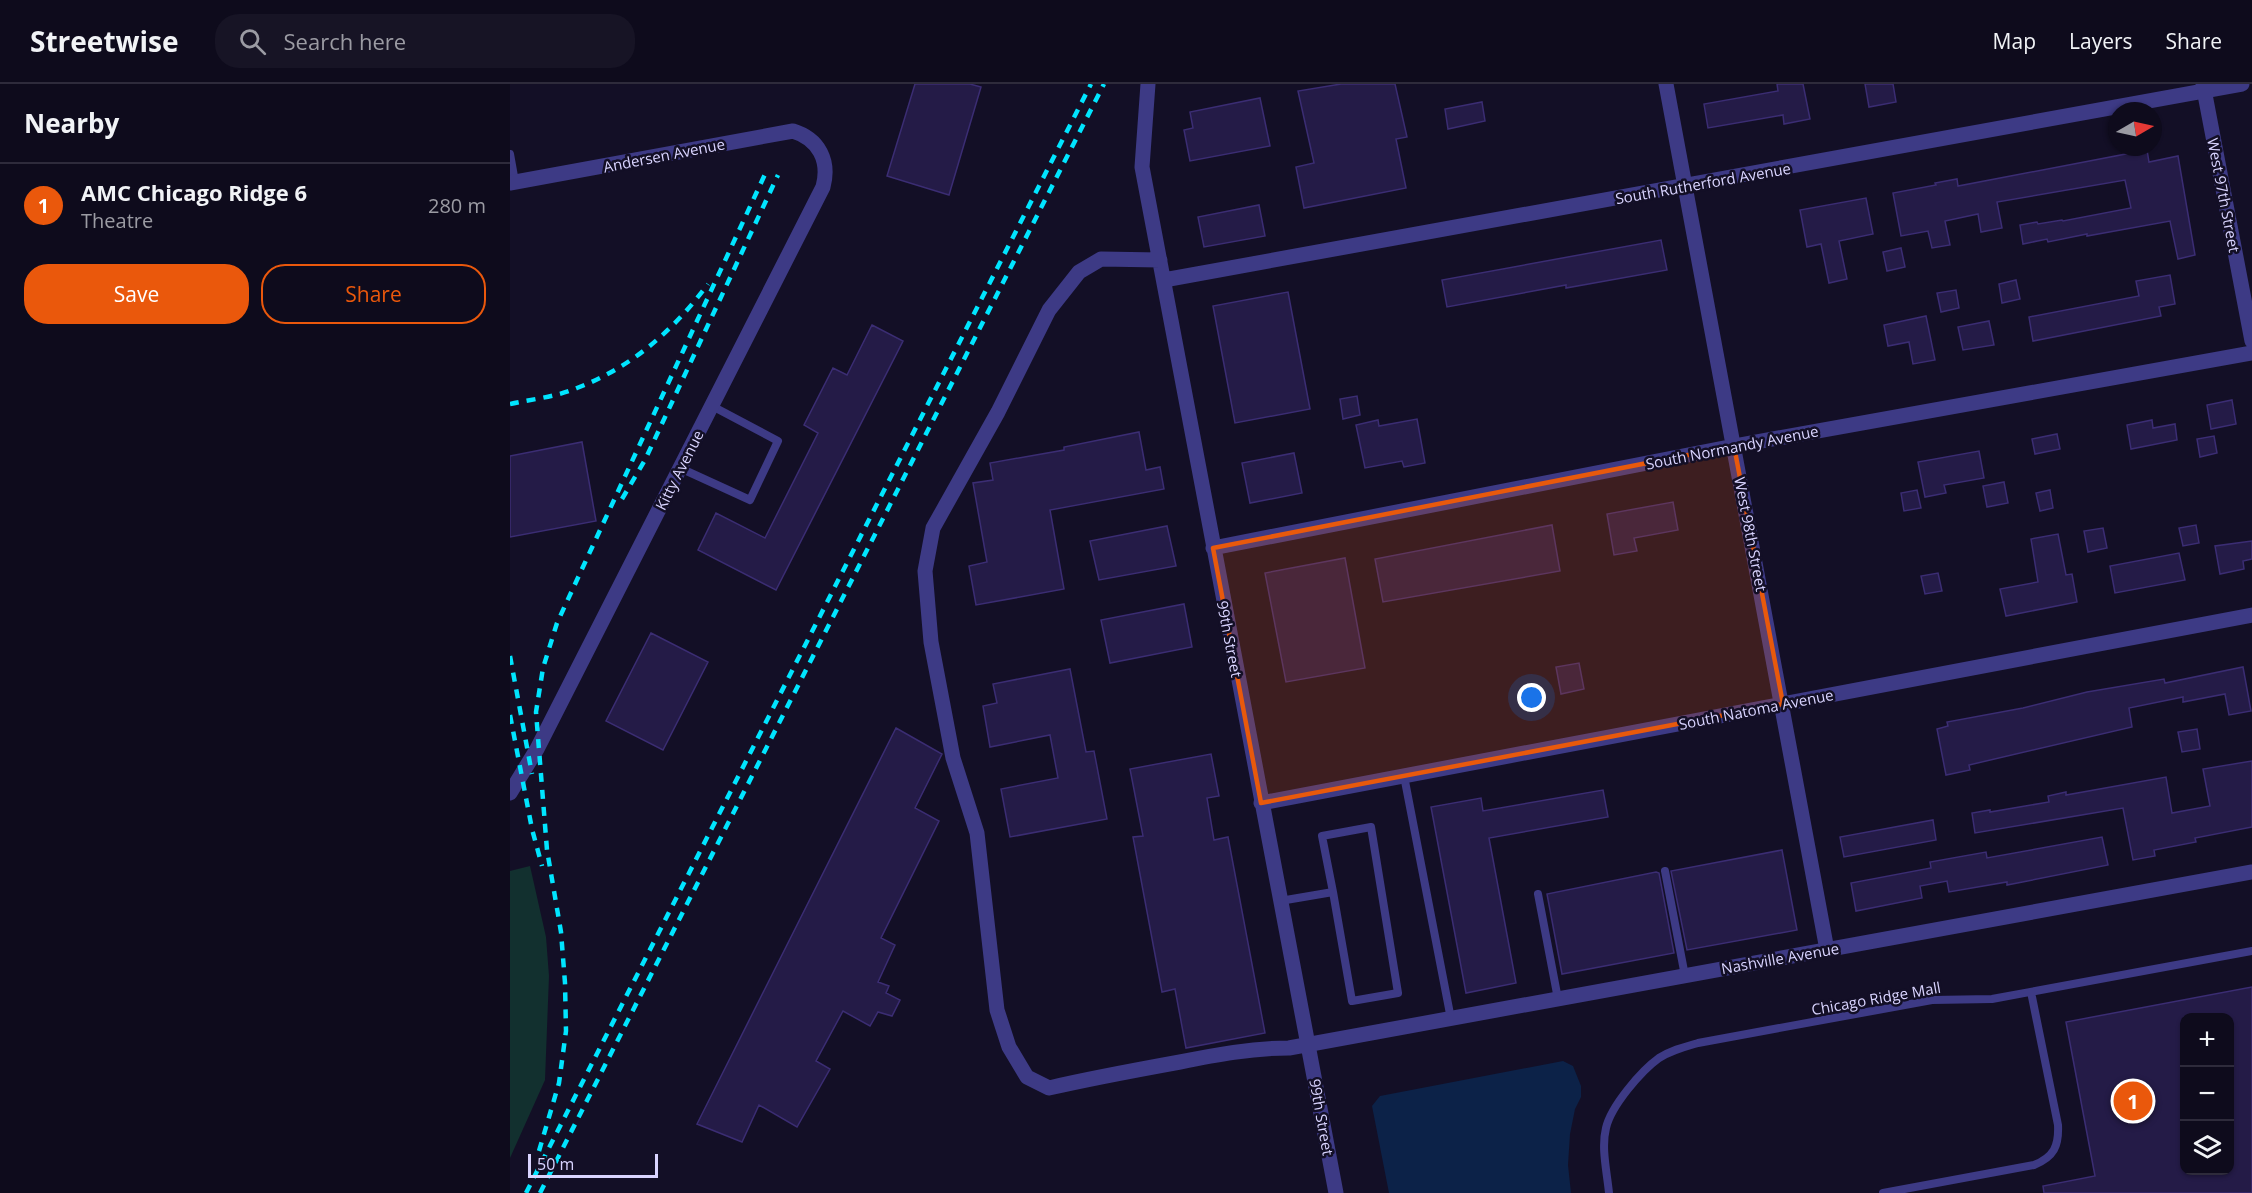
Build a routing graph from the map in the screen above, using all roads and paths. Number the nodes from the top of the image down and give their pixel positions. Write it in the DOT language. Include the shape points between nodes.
graph roads {
  1 [pos="1148,84"];
  2 [pos="1666,84"];
  3 [pos="2242,84"];
  4 [pos="2204,87"];
  5 [pos="816,144"];
  6 [pos="510,154"];
  7 [pos="513,183"];
  8 [pos="1685,187"];
  9 [pos="1160,260"];
  10 [pos="1164,280"];
  11 [pos="2252,341"];
  12 [pos="2252,353"];
  13 [pos="711,406"];
  14 [pos="1734,446"];
  15 [pos="680,468"];
  16 [pos="1213,548"];
  17 [pos="2252,615"];
  18 [pos="1783,704"];
  19 [pos="1404,776"];
  20 [pos="510,793"];
  21 [pos="1261,803"];
  22 [pos="1665,871"];
  23 [pos="2252,872"];
  24 [pos="1333,892"];
  25 [pos="1538,894"];
  26 [pos="1280,901"];
  27 [pos="1827,950"];
  28 [pos="2252,951"];
  29 [pos="1685,976"];
  30 [pos="2031,992"];
  31 [pos="1558,999"];
  32 [pos="1451,1019"];
  33 [pos="1309,1045"];
  34 [pos="1336,1193"];
  35 [pos="1609,1193"];
  36 [pos="1883,1193"];
  1 -- 9 [label="street, 99th Street" via="1142,167"];
  2 -- 8 [label="street, West 98th Street"];
  3 -- 4 [label="street, South Rutherford Avenue"];
  4 -- 8 [label="street, South Rutherford Avenue"];
  4 -- 11 [label="street, West 97th Street"];
  5 -- 7 [label="street, Andersen Avenue" via="804,135 780,133"];
  5 -- 13 [label="street, Kitty Avenue" via="826,162 823,187"];
  6 -- 7 [label="lane"];
  8 -- 10 [label="street, South Rutherford Avenue"];
  8 -- 14 [label="street, West 98th Street"];
  9 -- 10 [label="street, 99th Street"];
  9 -- 33 [label="street, Nashville Avenue" via="1101,259 1079,272 1049,310 933,528 925,571 931,642 954,758 976,833 997,1010 1009,1047 1026,1077 1049,1088 1203,1057"];
  10 -- 16 [label="street, 99th Street"];
  12 -- 14 [label="street, South Normandy Avenue"];
  13 -- 15 [label="street, Kitty Avenue"];
  13 -- 15 [label="lane" via="778,441 750,500"];
  14 -- 16 [label="street, South Normandy Avenue"];
  14 -- 18 [label="street, West 98th Street"];
  15 -- 20 [label="street, Kitty Avenue" via="537,749"];
  16 -- 21 [label="street, 99th Street"];
  17 -- 18 [label="street, South Natoma Avenue"];
  18 -- 19 [label="street, South Natoma Avenue"];
  18 -- 27 [label="street, West 98th Street"];
  19 -- 21 [label="street, South Natoma Avenue"];
  19 -- 32 [label="lane"];
  21 -- 26 [label="street, 99th Street"];
  22 -- 29 [label="lane"];
  23 -- 27 [label="street, Nashville Avenue"];
  24 -- 24 [label="lane" via="1322,836 1371,827 1398,993 1352,1001"];
  24 -- 26 [label="lane"];
  25 -- 31 [label="lane"];
  26 -- 33 [label="street, 99th Street"];
  27 -- 29 [label="street, Nashville Avenue"];
  28 -- 30 [label="lane, Chicago Ridge Mall"];
  29 -- 31 [label="street, Nashville Avenue"];
  30 -- 35 [label="lane, Chicago Ridge Mall" via="1992,999 1932,1000 1676,1049 1641,1075 1609,1120 1605,1152"];
  30 -- 36 [label="lane" via="2058,1125 2057,1148 2034,1165"];
  31 -- 32 [label="street, Nashville Avenue"];
  32 -- 33 [label="street, Nashville Avenue"];
  33 -- 34 [label="street, 99th Street"];
}
